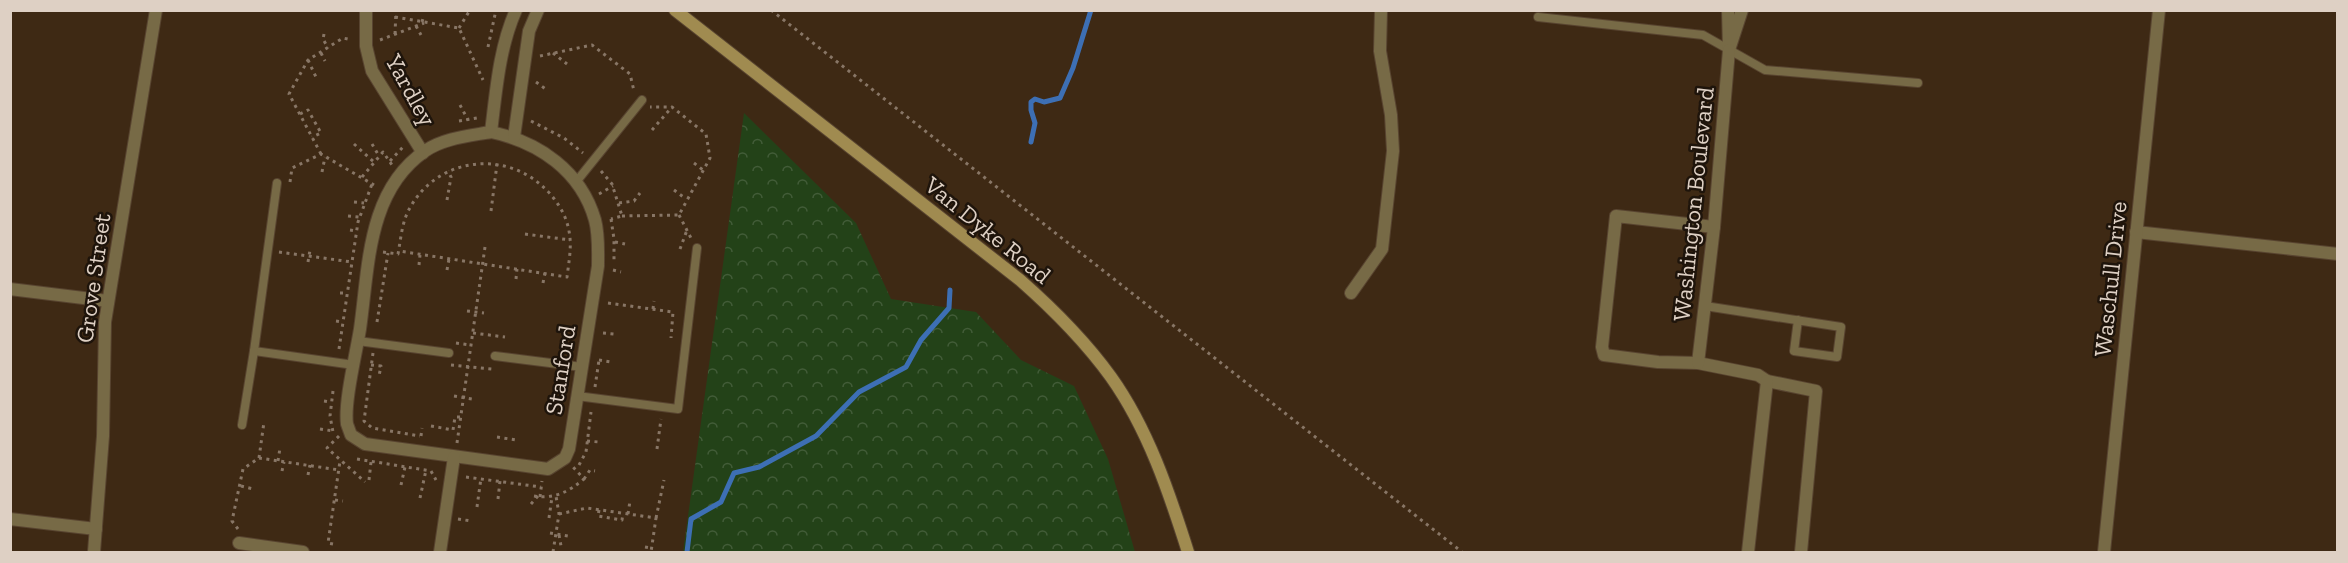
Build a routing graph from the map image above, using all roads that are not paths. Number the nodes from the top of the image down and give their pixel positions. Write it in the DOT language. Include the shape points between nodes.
graph roads {
  1 [pos="156,10"];
  2 [pos="366,10"];
  3 [pos="516,10"];
  4 [pos="538,10"];
  5 [pos="675,10"];
  6 [pos="1381,10"];
  7 [pos="1728,10"];
  8 [pos="1742,10"];
  9 [pos="2159,10"];
  10 [pos="1538,17"];
  11 [pos="1729,50"];
  12 [pos="1918,83"];
  13 [pos="639,97"];
  14 [pos="491,132"];
  15 [pos="514,137"];
  16 [pos="423,153"];
  17 [pos="576,182"];
  18 [pos="277,183"];
  19 [pos="1714,227"];
  20 [pos="2136,232"];
  21 [pos="694,249"];
  22 [pos="2337,254"];
  23 [pos="10,289"];
  24 [pos="1352,293"];
  25 [pos="108,302"];
  26 [pos="1705,306"];
  27 [pos="1798,320"];
  28 [pos="358,341"];
  29 [pos="254,351"];
  30 [pos="449,353"];
  31 [pos="495,356"];
  32 [pos="1698,363"];
  33 [pos="354,365"];
  34 [pos="582,367"];
  35 [pos="1767,381"];
  36 [pos="578,396"];
  37 [pos="242,425"];
  38 [pos="455,452"];
  39 [pos="10,519"];
  40 [pos="96,529"];
  41 [pos="239,543"];
  42 [pos="94,552"];
  43 [pos="303,552"];
  44 [pos="440,552"];
  45 [pos="1188,552"];
  46 [pos="1748,552"];
  47 [pos="1801,552"];
  48 [pos="2104,552"];
  1 -- 25 [label="street, Grove Street"];
  2 -- 16 [label="street, Yardley" via="366,46 372,71"];
  3 -- 14 [label="street" via="505,40"];
  4 -- 15 [label="street" via="529,31"];
  5 -- 45 [label="street, Van Dyke Road" via="1020,279 1056,312 1111,377 1143,431"];
  6 -- 24 [label="street" via="1380,51 1393,151 1383,249"];
  7 -- 11 [label="street, Washington Boulevard"];
  8 -- 11 [label="street, Washington Boulevard"];
  9 -- 20 [label="street, Waschull Drive"];
  10 -- 11 [label="lane" via="1703,35"];
  11 -- 12 [label="lane" via="1765,70"];
  11 -- 19 [label="street, Washington Boulevard"];
  13 -- 17 [label="lane"];
  14 -- 15 [label="street, Stanford"];
  14 -- 16 [label="street, Stanford" via="457,137"];
  15 -- 17 [label="street, Stanford" via="550,157"];
  16 -- 28 [label="street, Stanford" via="402,172 381,205"];
  17 -- 34 [label="street, Stanford" via="595,220 598,239 598,266"];
  18 -- 29 [label="lane"];
  19 -- 26 [label="street, Washington Boulevard"];
  19 -- 32 [label="street" via="1616,216 1604,355"];
  20 -- 22 [label="street"];
  20 -- 48 [label="street, Waschull Drive"];
  21 -- 36 [label="lane" via="678,409"];
  23 -- 25 [label="street"];
  25 -- 40 [label="street, Grove Street"];
  26 -- 27 [label="lane"];
  26 -- 32 [label="street, Washington Boulevard"];
  27 -- 27 [label="lane" via="1841,327 1838,357 1794,351"];
  28 -- 30 [label="lane"];
  28 -- 33 [label="street, Stanford"];
  29 -- 33 [label="lane"];
  29 -- 37 [label="lane"];
  31 -- 34 [label="lane"];
  32 -- 35 [label="street" via="1758,375"];
  33 -- 38 [label="street, Stanford" via="346,418 351,435 365,444"];
  34 -- 36 [label="street, Stanford"];
  35 -- 46 [label="street"];
  35 -- 47 [label="street" via="1816,391"];
  36 -- 38 [label="street, Stanford" via="569,449 557,465 538,469"];
  38 -- 44 [label="street"];
  39 -- 40 [label="street"];
  40 -- 42 [label="street, Grove Street"];
  41 -- 43 [label="street"];
}
